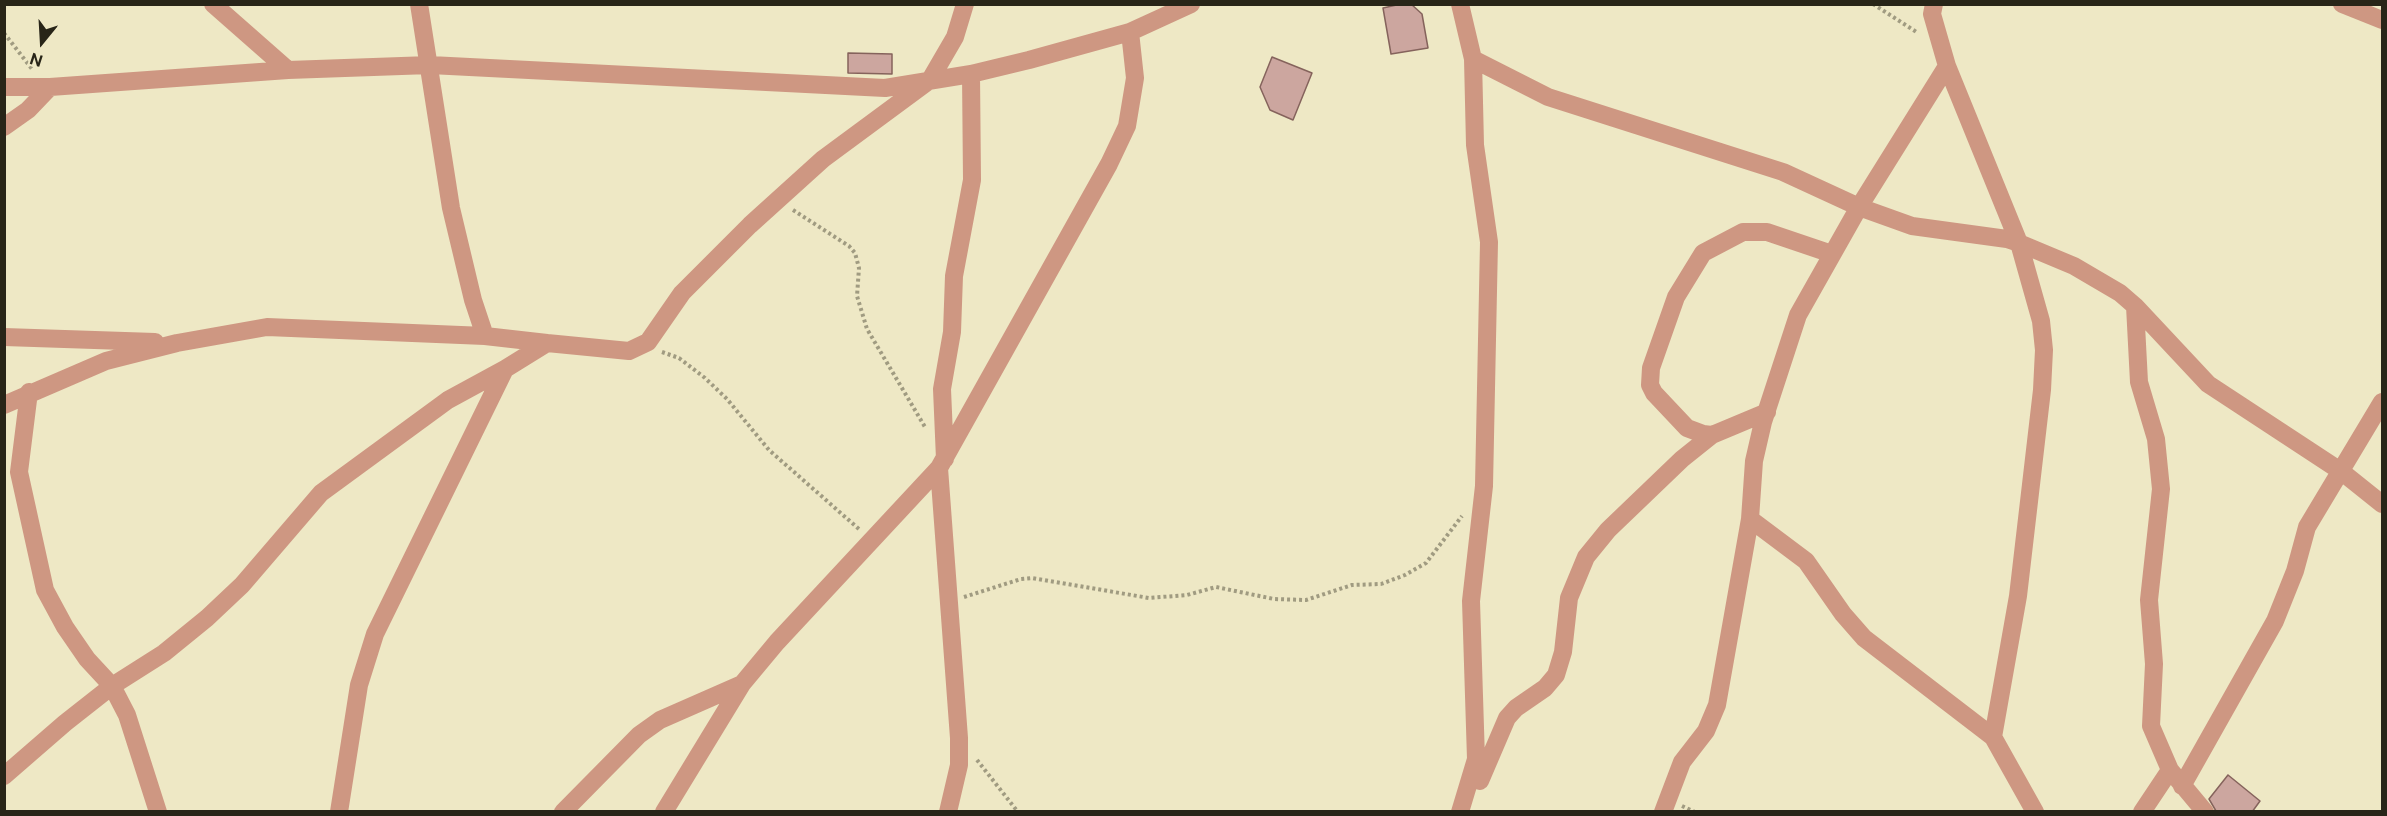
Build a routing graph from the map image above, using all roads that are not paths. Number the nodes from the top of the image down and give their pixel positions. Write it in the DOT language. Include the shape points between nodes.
graph roads {
  1 [pos="419,4"];
  2 [pos="965,4"];
  3 [pos="1191,4"];
  4 [pos="1460,4"];
  5 [pos="1934,4"];
  6 [pos="2342,4"];
  7 [pos="214,5"];
  8 [pos="2382,20"];
  9 [pos="1130,32"];
  10 [pos="1473,59"];
  11 [pos="430,65"];
  12 [pos="1947,66"];
  13 [pos="288,70"];
  14 [pos="971,74"];
  15 [pos="930,80"];
  16 [pos="4,87"];
  17 [pos="47,87"];
  18 [pos="4,127"];
  19 [pos="1859,207"];
  20 [pos="2019,243"];
  21 [pos="1832,254"];
  22 [pos="2135,306"];
  23 [pos="485,336"];
  24 [pos="4,337"];
  25 [pos="177,343"];
  26 [pos="547,343"];
  27 [pos="505,369"];
  28 [pos="29,392"];
  29 [pos="2382,402"];
  30 [pos="4,405"];
  31 [pos="1767,412"];
  32 [pos="1712,435"];
  33 [pos="942,463"];
  34 [pos="2342,472"];
  35 [pos="2382,504"];
  36 [pos="1750,519"];
  37 [pos="742,684"];
  38 [pos="112,686"];
  39 [pos="1993,737"];
  40 [pos="2170,770"];
  41 [pos="4,776"];
  42 [pos="2182,786"];
  43 [pos="1468,790"];
  44 [pos="158,812"];
  45 [pos="339,812"];
  46 [pos="563,812"];
  47 [pos="664,812"];
  48 [pos="948,812"];
  49 [pos="1460,812"];
  50 [pos="1663,812"];
  51 [pos="2035,812"];
  52 [pos="2142,812"];
  53 [pos="2205,812"];
  1 -- 11 [label="street"];
  2 -- 15 [label="street" via="955,37"];
  3 -- 9 [label="street"];
  4 -- 10 [label="street"];
  5 -- 12 [label="street" via="1932,14"];
  6 -- 8 [label="street"];
  7 -- 13 [label="street"];
  9 -- 14 [label="street"];
  9 -- 33 [label="street" via="1135,78 1127,126 1110,164"];
  10 -- 19 [label="street" via="1548,97 1783,172"];
  10 -- 43 [label="street" via="1475,145 1489,242 1484,486 1471,601 1477,747"];
  11 -- 13 [label="street"];
  11 -- 15 [label="street" via="885,88"];
  11 -- 23 [label="street" via="452,208"];
  12 -- 19 [label="street"];
  12 -- 20 [label="street"];
  13 -- 17 [label="street"];
  14 -- 15 [label="street"];
  14 -- 33 [label="street" via="972,180 954,276 952,332 942,388"];
  15 -- 26 [label="street" via="849,139 777,200 692,282 640,348 617,351"];
  16 -- 17 [label="street"];
  17 -- 18 [label="street" via="28,110"];
  19 -- 20 [label="street" via="1912,226"];
  19 -- 21 [label="street"];
  20 -- 22 [label="street" via="2074,266"];
  20 -- 39 [label="street" via="2041,321 2042,390 2018,596"];
  21 -- 31 [label="street" via="1798,315"];
  21 -- 32 [label="street" via="1754,230 1711,247 1687,278 1667,321 1651,368 1650,386 1687,428"];
  22 -- 34 [label="street" via="2208,384"];
  22 -- 40 [label="street" via="2139,382 2156,439 2161,480 2149,600 2154,664 2151,726"];
  23 -- 25 [label="street" via="292,326"];
  23 -- 26 [label="street"];
  24 -- 25 [label="street"];
  25 -- 28 [label="street" via="106,361"];
  26 -- 27 [label="street"];
  27 -- 38 [label="street" via="448,400 321,493 242,585 207,618 164,653"];
  27 -- 45 [label="street" via="375,634 359,685"];
  28 -- 30 [label="street"];
  28 -- 38 [label="street" via="19,472 45,590 87,659"];
  29 -- 34 [label="street"];
  31 -- 32 [label="street"];
  31 -- 36 [label="street" via="1754,461"];
  32 -- 43 [label="street" via="1682,459 1591,550 1569,598 1556,675 1507,718 1480,780"];
  33 -- 37 [label="street"];
  33 -- 48 [label="street" via="959,738 959,765"];
  34 -- 35 [label="street"];
  34 -- 42 [label="street" via="2307,527 2295,572 2271,629"];
  36 -- 39 [label="street" via="1797,552 1864,638"];
  36 -- 50 [label="street" via="1717,705 1706,731 1682,762"];
  37 -- 46 [label="street" via="660,720 639,735"];
  37 -- 47 [label="street"];
  38 -- 41 [label="street"];
  38 -- 44 [label="street" via="130,722"];
  39 -- 51 [label="street"];
  40 -- 42 [label="street"];
  40 -- 52 [label="street"];
  42 -- 53 [label="street"];
  43 -- 49 [label="street"];
}
